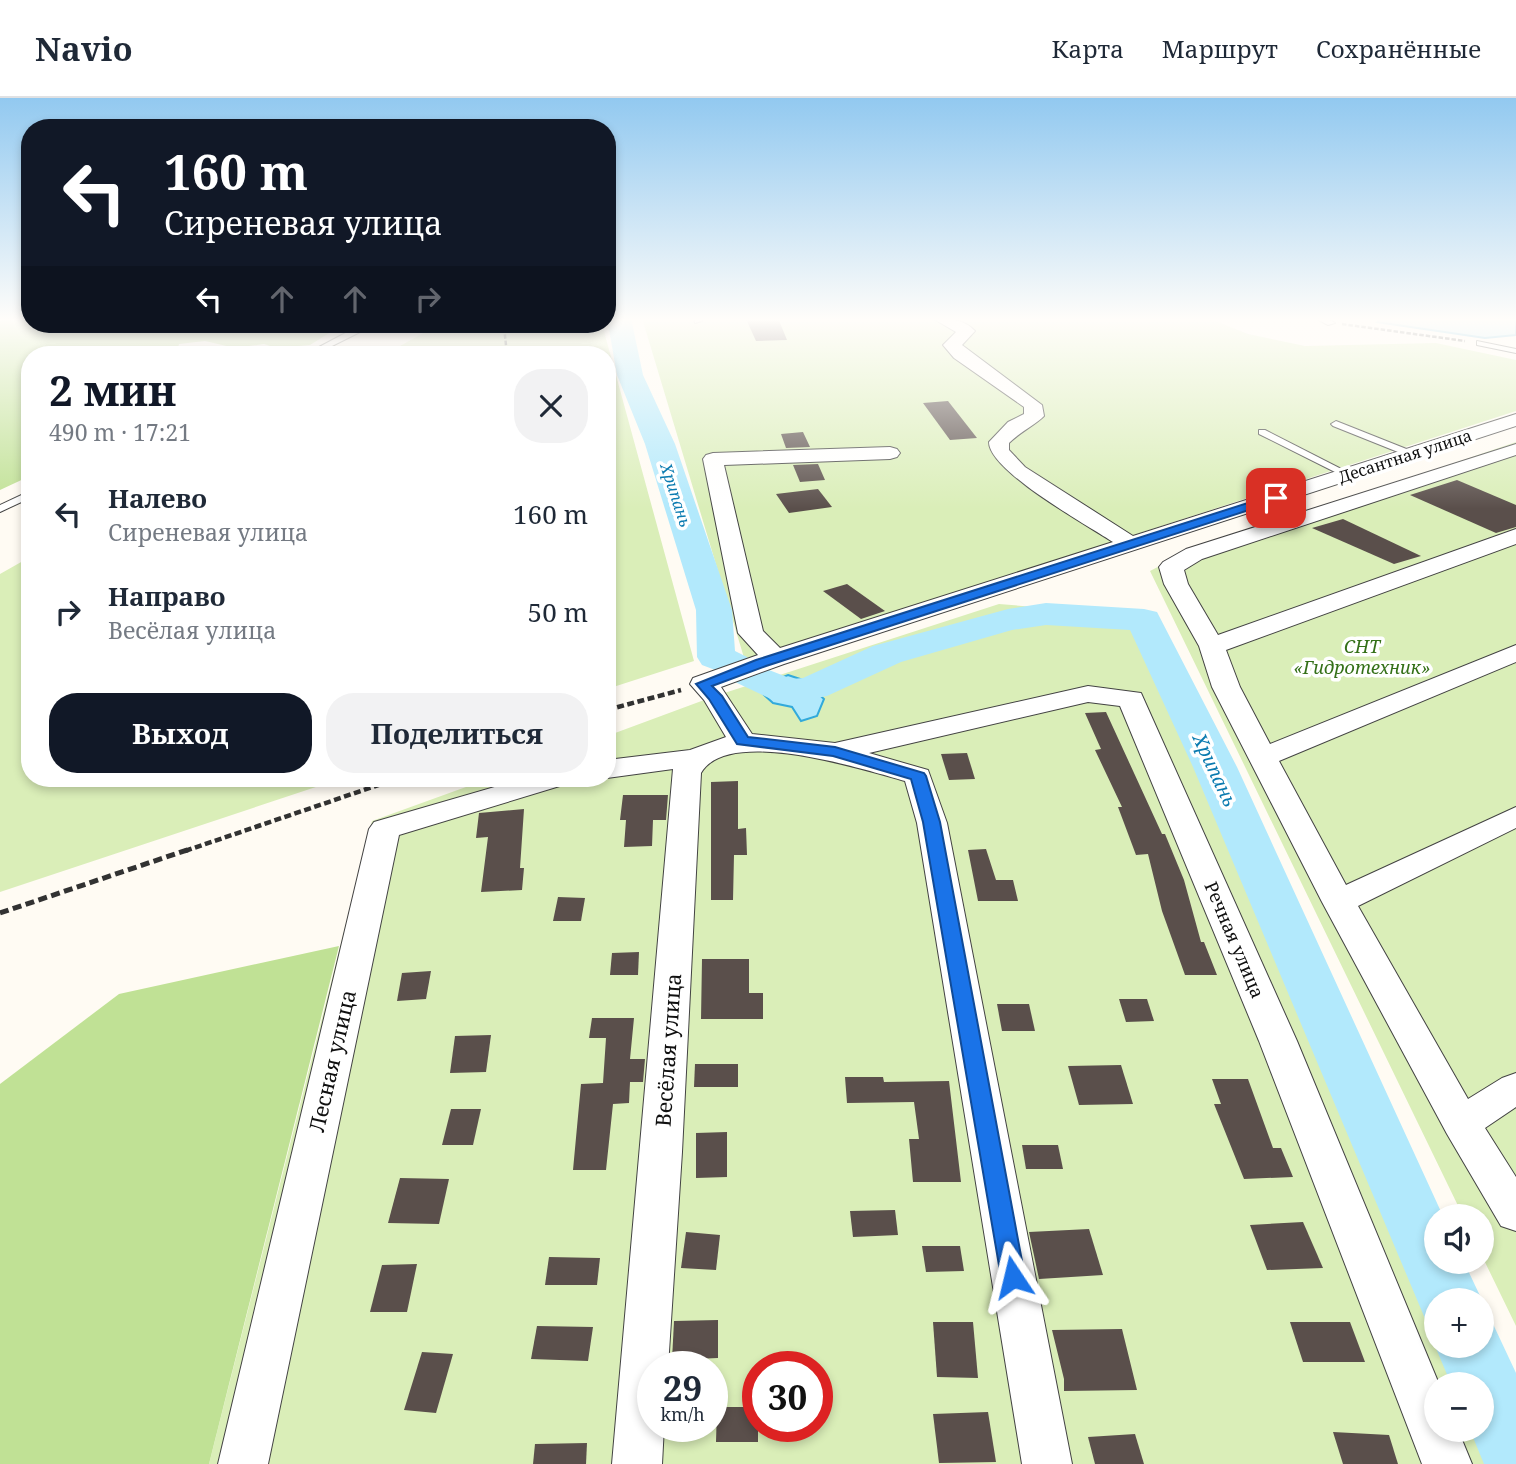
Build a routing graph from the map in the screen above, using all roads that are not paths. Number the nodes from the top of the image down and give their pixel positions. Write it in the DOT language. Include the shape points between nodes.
graph roads {
  1 [pos="999,382"];
  2 [pos="1516,420"];
  3 [pos="1336,424"];
  4 [pos="1485,431"];
  5 [pos="1262,432"];
  6 [pos="1515,449"];
  7 [pos="890,453"];
  8 [pos="1411,454"];
  9 [pos="1348,475"];
  10 [pos="21,499"];
  11 [pos="0,509"];
  12 [pos="1516,536"];
  13 [pos="1128,541"];
  14 [pos="1212,646"];
  15 [pos="1516,653"];
  16 [pos="775,658"];
  17 [pos="743,741"];
  18 [pos="835,752"];
  19 [pos="1264,757"];
  20 [pos="695,758"];
  21 [pos="616,768"];
  22 [pos="527,787"];
  23 [pos="1516,816"];
  24 [pos="1339,902"];
  25 [pos="1516,1088"];
  26 [pos="1461,1123"];
  27 [pos="1516,1213"];
  28 [pos="243,1464"];
  29 [pos="637,1464"];
  30 [pos="1047,1464"];
  31 [pos="1447,1464"];
  1 -- 13 [label="street" via="1032,405 1034,416 1015,426 999,442 999,451 1018,471"];
  2 -- 4 [label="street, Десантная улица"];
  3 -- 8 [label="lane"];
  4 -- 6 [label="street"];
  4 -- 8 [label="street, Десантная улица"];
  5 -- 9 [label="lane"];
  6 -- 14 [label="street" via="1194,554 1171,567"];
  7 -- 16 [label="street" via="713,459 751,633"];
  8 -- 9 [label="street, Десантная улица"];
  9 -- 13 [label="street, Десантная улица"];
  10 -- 11 [label="lane"];
  12 -- 14 [label="street"];
  13 -- 16 [label="street, Десантная улица"];
  14 -- 19 [label="street" via="1226,687"];
  15 -- 19 [label="street"];
  16 -- 17 [label="street, Десантная улица" via="703,684"];
  17 -- 18 [label="street"];
  17 -- 20 [label="street"];
  18 -- 30 [label="street" via="918,776 932,822"];
  18 -- 31 [label="street, Речная улица" via="1088,694 1131,699 1278,1041"];
  19 -- 24 [label="street"];
  20 -- 21 [label="street"];
  20 -- 29 [label="street, Весёлая улица" via="686,773"];
  22 -- 28 [label="street, Лесная улица" via="385,829"];
  23 -- 24 [label="street"];
  24 -- 26 [label="street"];
  25 -- 26 [label="street"];
  26 -- 27 [label="street"];
}
